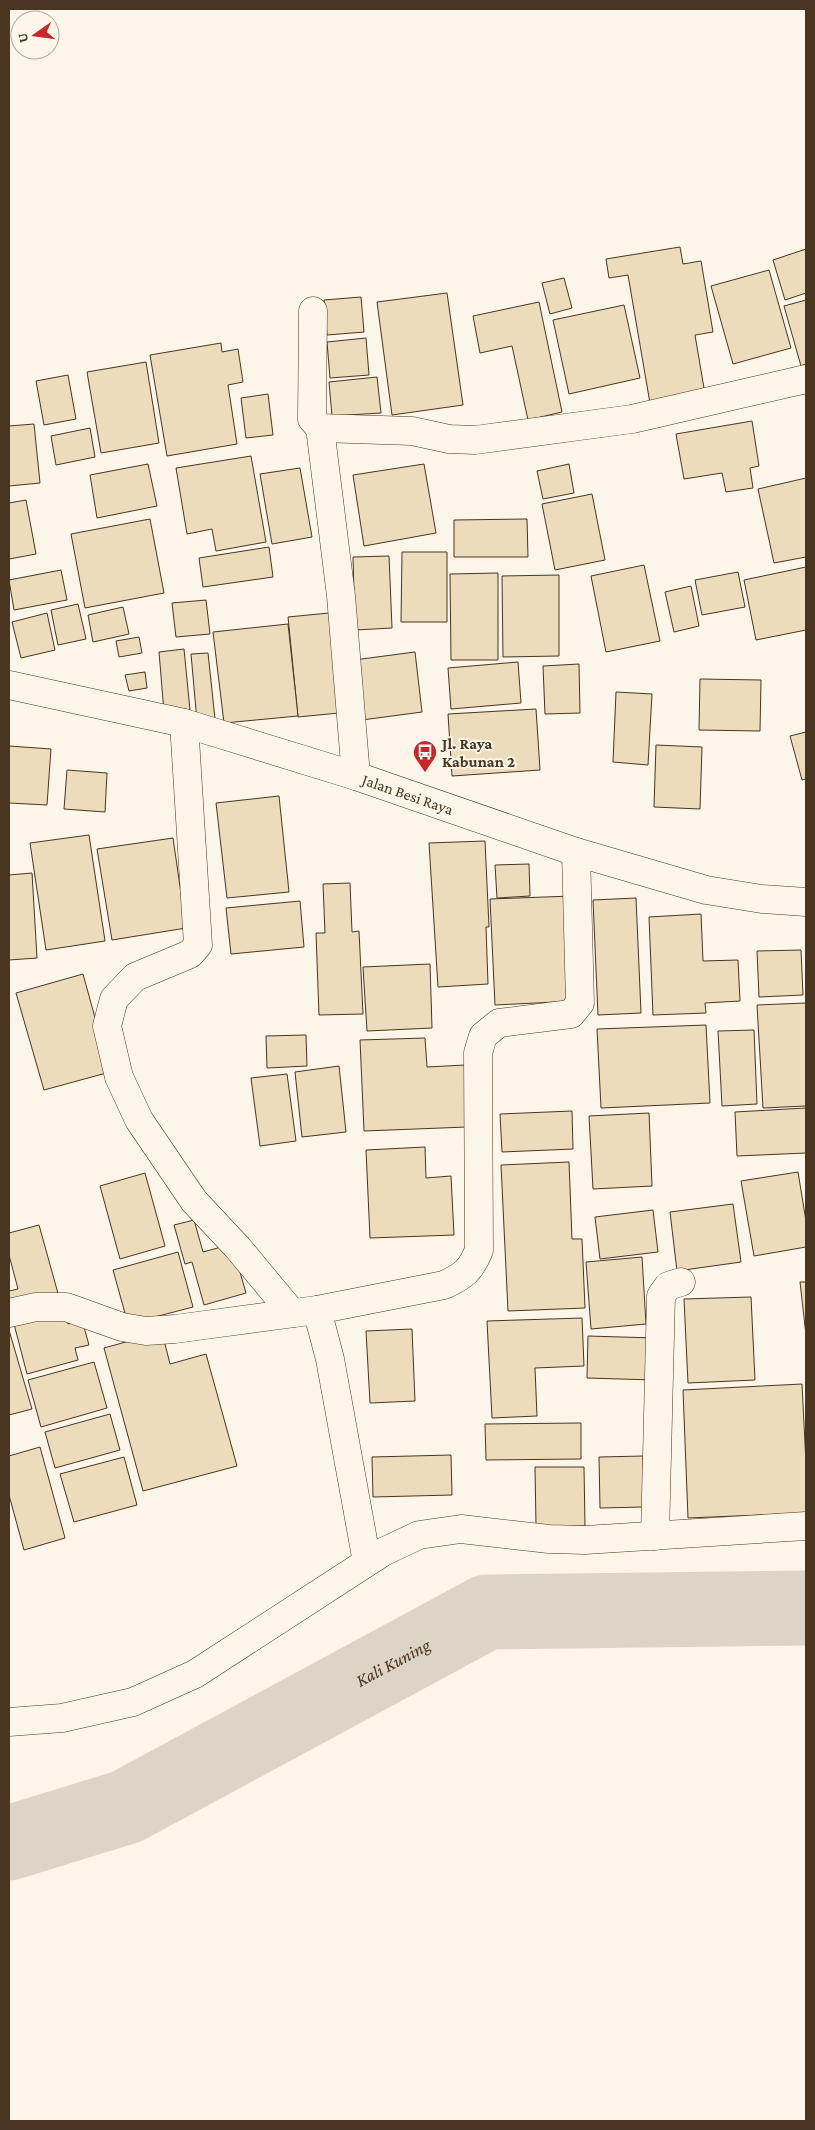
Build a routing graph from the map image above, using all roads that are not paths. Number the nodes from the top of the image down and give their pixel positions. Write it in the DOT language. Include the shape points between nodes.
graph roads {
  1 [pos="313,311"];
  2 [pos="806,379"];
  3 [pos="320,428"];
  4 [pos="9,686"];
  5 [pos="184,723"];
  6 [pos="356,776"];
  7 [pos="576,852"];
  8 [pos="806,902"];
  9 [pos="680,1282"];
  10 [pos="304,1312"];
  11 [pos="9,1313"];
  12 [pos="806,1526"];
  13 [pos="655,1536"];
  14 [pos="367,1562"];
  15 [pos="9,1722"];
  1 -- 3 [label="street" via="312,419"];
  2 -- 3 [label="street" via="632,419 475,440 449,439 412,431"];
  3 -- 6 [label="street" via="341,596"];
  4 -- 5 [label="street, Jalan Besi Raya"];
  5 -- 6 [label="street, Jalan Besi Raya"];
  5 -- 10 [label="street" via="198,945 190,954 135,977 114,999 107,1026 119,1076 165,1161 194,1201"];
  6 -- 7 [label="street, Jalan Besi Raya"];
  7 -- 8 [label="street, Jalan Besi Raya" via="706,890"];
  7 -- 10 [label="street" via="580,1003 571,1014 499,1023 482,1036 478,1053 479,1250 472,1266 460,1278 444,1285"];
  9 -- 13 [label="street" via="668,1286 661,1296"];
  10 -- 11 [label="street" via="146,1331 122,1327 66,1307 36,1307"];
  10 -- 14 [label="street" via="330,1358"];
  12 -- 13 [label="street"];
  13 -- 14 [label="street" via="585,1540 462,1529 419,1534"];
  14 -- 15 [label="street" via="195,1674 133,1702 62,1718"];
}
